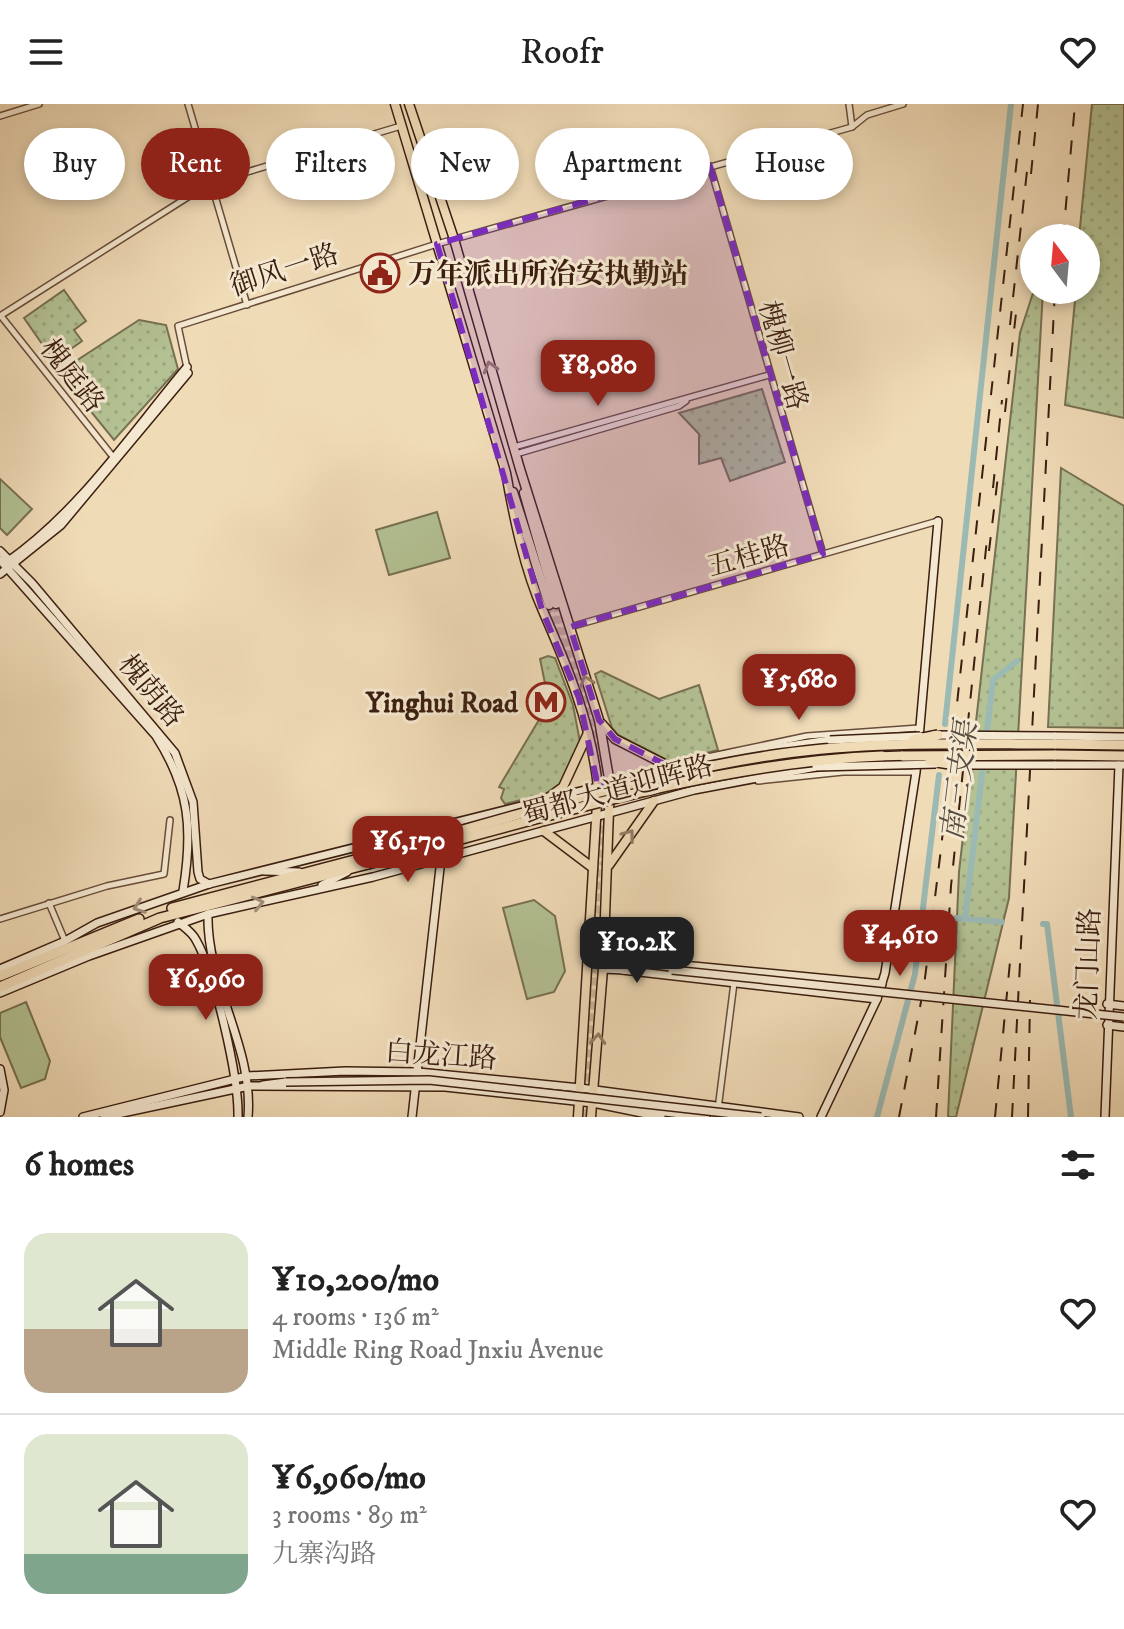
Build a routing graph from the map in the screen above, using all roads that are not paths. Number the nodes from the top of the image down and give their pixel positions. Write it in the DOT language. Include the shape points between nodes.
graph roads {
  1 [pos="39,104"];
  2 [pos="188,104"];
  3 [pos="397,104"];
  4 [pos="411,104"];
  5 [pos="849,104"];
  6 [pos="903,104"];
  7 [pos="0,116"];
  8 [pos="401,126"];
  9 [pos="852,127"];
  10 [pos="195,128"];
  11 [pos="413,128"];
  12 [pos="418,128"];
  13 [pos="411,133"];
  14 [pos="411,160"];
  15 [pos="710,166"];
  16 [pos="250,171"];
  17 [pos="183,200"];
  18 [pos="215,200"];
  19 [pos="423,200"];
  20 [pos="441,200"];
  21 [pos="591,200"];
  22 [pos="454,239"];
  23 [pos="437,244"];
  24 [pos="247,305"];
  25 [pos="0,316"];
  26 [pos="188,370"];
  27 [pos="769,375"];
  28 [pos="514,450"];
  29 [pos="114,458"];
  30 [pos="520,469"];
  31 [pos="506,473"];
  32 [pos="938,521"];
  33 [pos="0,551"];
  34 [pos="823,554"];
  35 [pos="6,564"];
  36 [pos="0,574"];
  37 [pos="570,627"];
  38 [pos="599,720"];
  39 [pos="919,728"];
  40 [pos="588,732"];
  41 [pos="938,735"];
  42 [pos="1123,739"];
  43 [pos="830,740"];
  44 [pos="1054,750"];
  45 [pos="882,751"];
  46 [pos="903,756"];
  47 [pos="1122,762"];
  48 [pos="688,764"];
  49 [pos="832,765"];
  50 [pos="956,765"];
  51 [pos="672,768"];
  52 [pos="916,772"];
  53 [pos="729,782"];
  54 [pos="610,784"];
  55 [pos="598,787"];
  56 [pos="694,790"];
  57 [pos="544,801"];
  58 [pos="654,801"];
  59 [pos="495,814"];
  60 [pos="608,814"];
  61 [pos="594,818"];
  62 [pos="170,820"];
  63 [pos="544,831"];
  64 [pos="503,842"];
  65 [pos="441,859"];
  66 [pos="364,862"];
  67 [pos="593,868"];
  68 [pos="607,870"];
  69 [pos="254,871"];
  70 [pos="306,872"];
  71 [pos="209,884"];
  72 [pos="313,890"];
  73 [pos="183,891"];
  74 [pos="49,903"];
  75 [pos="208,914"];
  76 [pos="0,919"];
  77 [pos="178,922"];
  78 [pos="65,941"];
  79 [pos="603,958"];
  80 [pos="630,960"];
  81 [pos="0,969"];
  82 [pos="603,969"];
  83 [pos="622,970"];
  84 [pos="672,970"];
  85 [pos="735,970"];
  86 [pos="0,976"];
  87 [pos="734,983"];
  88 [pos="882,984"];
  89 [pos="0,987"];
  90 [pos="0,993"];
  91 [pos="877,999"];
  92 [pos="1107,1004"];
  93 [pos="1124,1006"];
  94 [pos="1124,1017"];
  95 [pos="1107,1025"];
  96 [pos="1124,1027"];
  97 [pos="0,1069"];
  98 [pos="418,1072"];
  99 [pos="247,1076"];
  100 [pos="236,1078"];
  101 [pos="249,1086"];
  102 [pos="416,1087"];
  103 [pos="237,1088"];
  104 [pos="580,1088"];
  105 [pos="594,1089"];
  106 [pos="579,1102"];
  107 [pos="593,1103"];
  108 [pos="719,1104"];
  109 [pos="616,1107"];
  110 [pos="0,1112"];
  111 [pos="83,1117"];
  112 [pos="104,1117"];
  113 [pos="238,1117"];
  114 [pos="248,1117"];
  115 [pos="412,1117"];
  116 [pos="578,1117"];
  117 [pos="591,1117"];
  118 [pos="661,1117"];
  119 [pos="706,1117"];
  120 [pos="717,1117"];
  121 [pos="761,1117"];
  122 [pos="799,1117"];
  123 [pos="821,1117"];
  124 [pos="1105,1117"];
  1 -- 7 [label="street"];
  2 -- 10 [label="street"];
  3 -- 8 [label="main road"];
  3 -- 13 [label="main road"];
  4 -- 11 [label="main road"];
  4 -- 12 [label="main road"];
  5 -- 9 [label="street"];
  6 -- 9 [label="street, 御风一路" via="867,115"];
  8 -- 14 [label="main road"];
  8 -- 16 [label="street"];
  9 -- 15 [label="street, 御风一路"];
  15 -- 27 [label="street, 槐柳一路"];
  17 -- 25 [label="street"];
  18 -- 24 [label="street"];
  19 -- 23 [label="main road"];
  20 -- 22 [label="main road"];
  21 -- 22 [label="street, 御风一路"];
  22 -- 23 [label="street, 御风一路"];
  28 -- 22 [label="main road, one-way"];
  23 -- 24 [label="street, 御风一路"];
  23 -- 31 [label="main road"];
  24 -- 26 [label="street, 御风一路" via="178,326"];
  25 -- 29 [label="street, 槐庭路"];
  26 -- 29 [label="street, 御风一路"];
  27 -- 28 [label="street" via="679,406"];
  27 -- 34 [label="street, 槐柳一路"];
  28 -- 30 [label="main road"];
  29 -- 35 [label="street, 御风一路" via="61,525"];
  30 -- 31 [label="main road" via="552,604"];
  30 -- 37 [label="main road"];
  31 -- 40 [label="main road" via="542,610 557,636"];
  32 -- 34 [label="street, 五桂路"];
  32 -- 39 [label="street"];
  33 -- 35 [label="street, 槐荫路"];
  34 -- 37 [label="street, 五桂路"];
  35 -- 36 [label="street, 御风一路"];
  35 -- 71 [label="street, 槐荫路" via="175,753 193,802 200,879"];
  35 -- 73 [label="street, 槐荫路" via="169,757 187,803"];
  38 -- 37 [label="main road, one-way"];
  38 -- 51 [label="main road" via="615,739"];
  38 -- 54 [label="main road"];
  39 -- 48 [label="street" via="778,740"];
  39 -- 52 [label="street"];
  40 -- 55 [label="main road"];
  40 -- 57 [label="main road" via="563,787"];
  41 -- 43 [label="street, 蜀都大道迎晖路, bridge"];
  41 -- 44 [label="street, 蜀都大道迎晖路, bridge"];
  41 -- 45 [label="highway, bridge"];
  42 -- 44 [label="highway, 蜀都大道迎晖路"];
  43 -- 45 [label="highway, bridge"];
  43 -- 48 [label="street, 蜀都大道迎晖路"];
  44 -- 45 [label="highway, 蜀都大道迎晖路, bridge"];
  44 -- 46 [label="highway, 蜀都大道迎晖路, bridge"];
  44 -- 47 [label="highway, 蜀都大道迎晖路"];
  44 -- 50 [label="street, 蜀都大道迎晖路, bridge"];
  45 -- 46 [label="highway, 蜀都大道迎晖路, bridge"];
  45 -- 49 [label="highway, bridge"];
  45 -- 66 [label="highway, bridge" via="821,749 722,765"];
  46 -- 50 [label="highway, bridge"];
  47 -- 92 [label="street, 龙门山路"];
  48 -- 51 [label="street, 蜀都大道迎晖路"];
  48 -- 56 [label="street" via="679,780"];
  49 -- 50 [label="street, 蜀都大道迎晖路, bridge"];
  49 -- 53 [label="street, 蜀都大道迎晖路, bridge"];
  51 -- 54 [label="street, 蜀都大道迎晖路"];
  52 -- 53 [label="street" via="865,770"];
  52 -- 88 [label="street"];
  53 -- 56 [label="street, 蜀都大道迎晖路"];
  54 -- 55 [label="street, 蜀都大道迎晖路"];
  54 -- 60 [label="main road"];
  55 -- 57 [label="street, 蜀都大道迎晖路"];
  55 -- 61 [label="main road"];
  56 -- 58 [label="street, 蜀都大道迎晖路"];
  57 -- 59 [label="street, 蜀都大道迎晖路"];
  58 -- 60 [label="street, 蜀都大道迎晖路"];
  68 -- 58 [label="main road, one-way"];
  59 -- 64 [label="street" via="508,817 512,824 512,833"];
  59 -- 69 [label="street, 蜀都大道迎晖路"];
  60 -- 61 [label="street, 蜀都大道迎晖路"];
  60 -- 68 [label="main road"];
  61 -- 63 [label="street, 蜀都大道迎晖路"];
  61 -- 67 [label="main road"];
  62 -- 74 [label="street" via="164,874"];
  63 -- 64 [label="street, 蜀都大道迎晖路"];
  63 -- 67 [label="main road"];
  64 -- 65 [label="street, 蜀都大道迎晖路"];
  65 -- 72 [label="street, 蜀都大道迎晖路"];
  65 -- 98 [label="street"];
  66 -- 70 [label="highway"];
  66 -- 72 [label="street"];
  66 -- 89 [label="highway" via="160,918"];
  67 -- 104 [label="main road"];
  68 -- 79 [label="main road"];
  69 -- 70 [label="street"];
  69 -- 71 [label="street, 蜀都大道迎晖路"];
  70 -- 86 [label="highway" via="108,930"];
  71 -- 73 [label="street, 蜀都大道迎晖路"];
  75 -- 72 [label="street, 蜀都大道迎晖路, one-way"];
  73 -- 78 [label="street, 蜀都大道迎晖路, one-way" via="97,923"];
  74 -- 76 [label="street"];
  74 -- 78 [label="street"];
  75 -- 77 [label="street, 蜀都大道迎晖路"];
  75 -- 99 [label="street" via="213,957"];
  77 -- 90 [label="street, 蜀都大道迎晖路"];
  77 -- 100 [label="street" via="194,935 202,951"];
  78 -- 81 [label="street, 蜀都大道迎晖路"];
  79 -- 80 [label="street"];
  79 -- 82 [label="main road"];
  80 -- 84 [label="street"];
  80 -- 85 [label="street"];
  82 -- 83 [label="street"];
  105 -- 82 [label="main road, one-way"];
  83 -- 84 [label="street"];
  83 -- 87 [label="street"];
  84 -- 94 [label="street, bridge"];
  85 -- 87 [label="street"];
  85 -- 88 [label="street"];
  87 -- 91 [label="street"];
  87 -- 108 [label="street"];
  88 -- 91 [label="street"];
  91 -- 123 [label="street"];
  92 -- 93 [label="street"];
  92 -- 95 [label="street, 龙门山路"];
  95 -- 96 [label="street"];
  95 -- 124 [label="street, 龙门山路"];
  97 -- 110 [label="street"];
  98 -- 99 [label="street, 白龙江路"];
  98 -- 102 [label="street"];
  98 -- 104 [label="street, 白龙江路"];
  99 -- 100 [label="street, 白龙江路"];
  99 -- 101 [label="street"];
  100 -- 103 [label="street"];
  100 -- 111 [label="street, 白龙江路"];
  101 -- 102 [label="street, 白龙江路"];
  101 -- 103 [label="street, 白龙江路"];
  101 -- 114 [label="street"];
  101 -- 121 [label="street, bridge" via="429,1080"];
  102 -- 106 [label="street, 白龙江路"];
  102 -- 115 [label="street"];
  103 -- 112 [label="street, 白龙江路"];
  103 -- 113 [label="street"];
  104 -- 105 [label="street, 白龙江路"];
  104 -- 106 [label="main road"];
  105 -- 107 [label="main road"];
  105 -- 108 [label="street, 白龙江路"];
  106 -- 107 [label="street, 白龙江路"];
  106 -- 116 [label="main road"];
  107 -- 109 [label="street, 白龙江路"];
  107 -- 117 [label="main road"];
  108 -- 120 [label="street"];
  108 -- 122 [label="street, 白龙江路"];
  109 -- 118 [label="street, 白龙江路"];
  109 -- 119 [label="street, bridge"];
}
